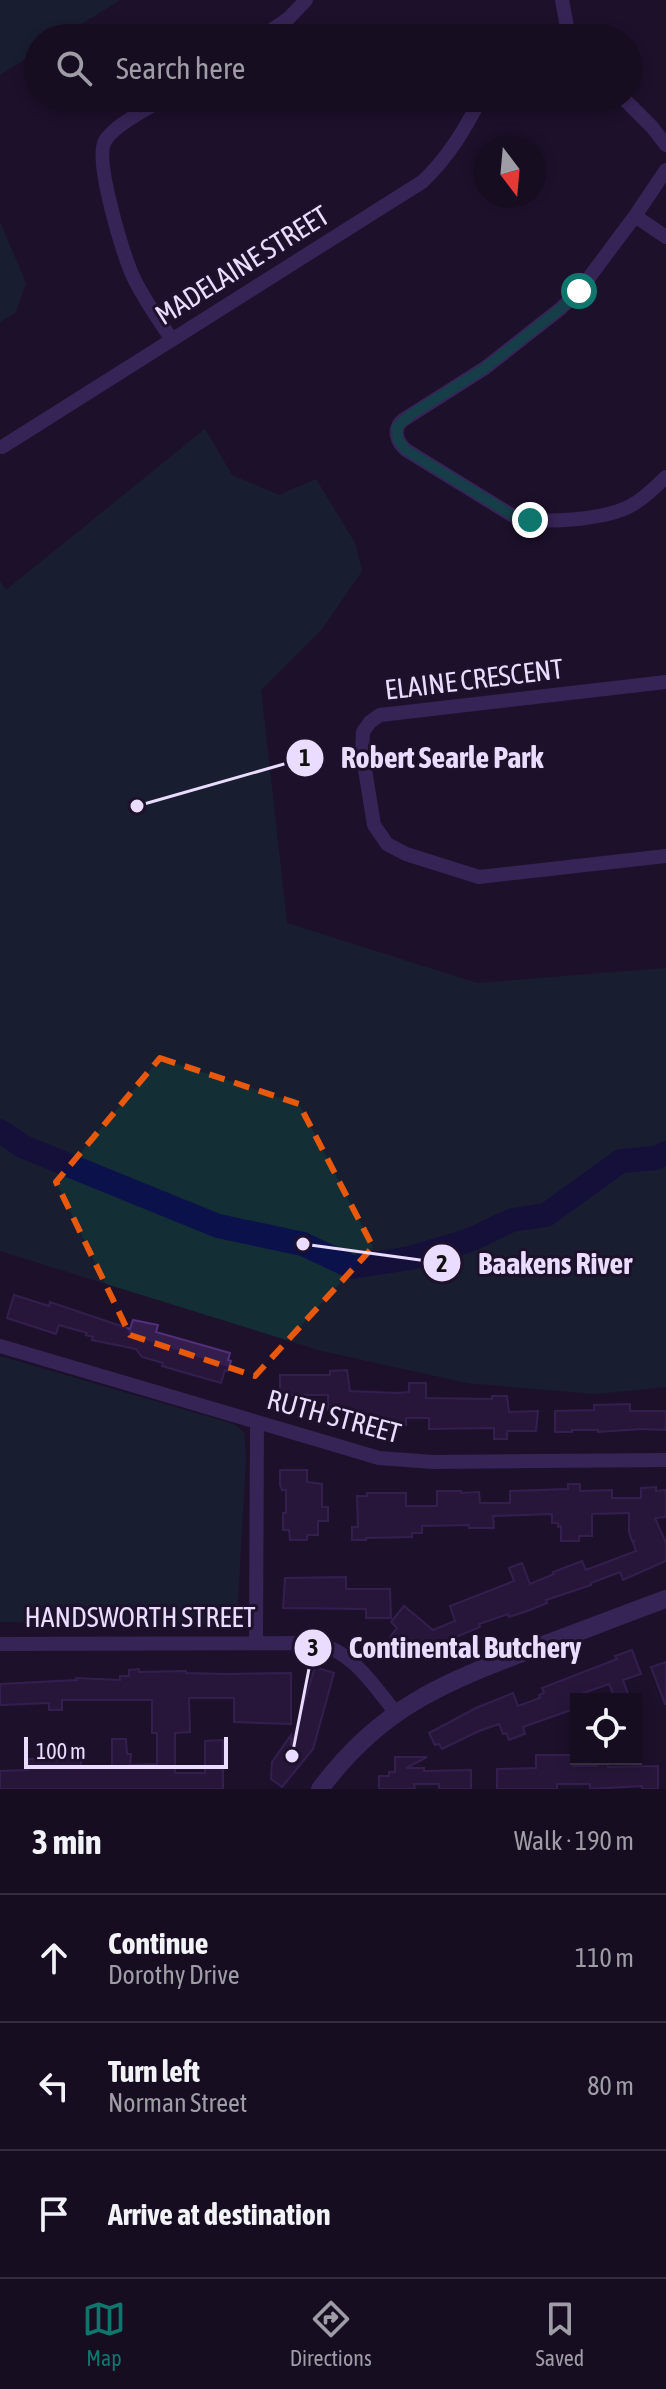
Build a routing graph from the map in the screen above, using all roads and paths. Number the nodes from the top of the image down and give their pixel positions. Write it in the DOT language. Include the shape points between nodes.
graph roads {
  1 [pos="306,0"];
  2 [pos="562,0"];
  3 [pos="280,24"];
  4 [pos="566,24"];
  5 [pos="143,112"];
  6 [pos="473,112"];
  7 [pos="637,112"];
  8 [pos="666,145"];
  9 [pos="666,170"];
  10 [pos="635,216"];
  11 [pos="666,237"];
  12 [pos="172,340"];
  13 [pos="2,447"];
  14 [pos="666,477"];
  15 [pos="666,682"];
  16 [pos="666,856"];
  17 [pos="0,1346"];
  18 [pos="257,1422"];
  19 [pos="666,1460"];
  20 [pos="666,1599"];
  21 [pos="256,1642"];
  22 [pos="0,1644"];
  23 [pos="396,1713"];
  24 [pos="320,1789"];
  1 -- 3 [label="street"];
  2 -- 4 [label="street"];
  5 -- 12 [label="street" via="113,131 101,157 130,269"];
  6 -- 12 [label="street, MADELAINE STREET" via="448,153 422,182"];
  7 -- 8 [label="street"];
  9 -- 10 [label="street"];
  10 -- 11 [label="street"];
  10 -- 14 [label="street" via="560,309 485,368 403,420 397,433 406,450 515,517 530,520 621,510"];
  12 -- 13 [label="street, MADELAINE STREET"];
  15 -- 16 [label="street, ELAINE CRESCENT" via="380,715 363,732 362,751 374,825 387,844 406,854 479,877"];
  17 -- 18 [label="street, RUTH STREET"];
  18 -- 19 [label="street, RUTH STREET" via="403,1462"];
  18 -- 21 [label="street"];
  20 -- 23 [label="street" via="450,1681"];
  21 -- 22 [label="street, HANDSWORTH STREET"];
  21 -- 23 [label="street, HANDSWORTH STREET" via="328,1645 352,1661"];
  23 -- 24 [label="street" via="356,1746"];
}
